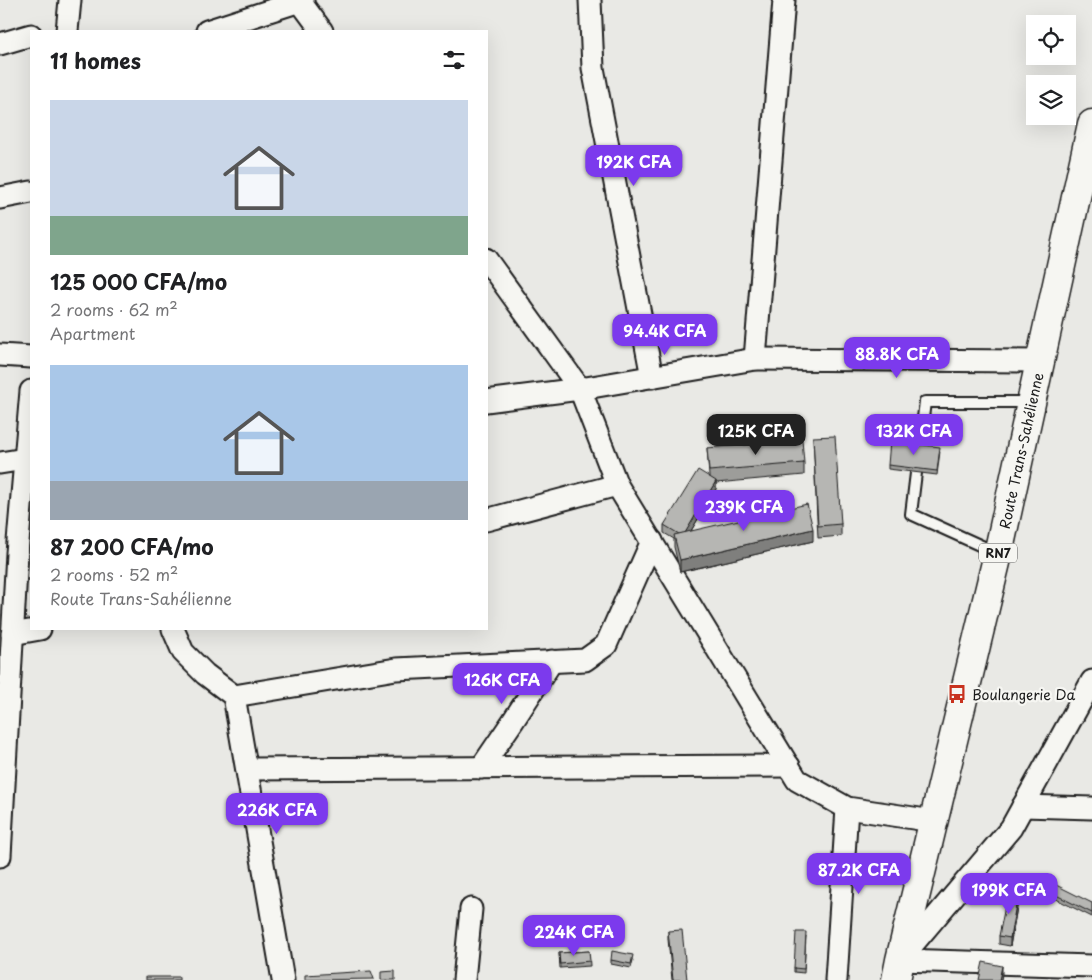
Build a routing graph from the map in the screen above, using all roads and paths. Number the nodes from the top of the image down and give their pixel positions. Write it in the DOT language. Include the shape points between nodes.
graph roads {
  1 [pos="70,0"];
  2 [pos="301,0"];
  3 [pos="590,0"];
  4 [pos="784,0"];
  5 [pos="67,28"];
  6 [pos="52,30"];
  7 [pos="209,30"];
  8 [pos="321,30"];
  9 [pos="30,35"];
  10 [pos="0,44"];
  11 [pos="1092,124"];
  12 [pos="30,192"];
  13 [pos="0,198"];
  14 [pos="488,262"];
  15 [pos="0,355"];
  16 [pos="30,358"];
  17 [pos="755,359"];
  18 [pos="1039,361"];
  19 [pos="652,377"];
  20 [pos="580,389"];
  21 [pos="488,401"];
  22 [pos="1030,402"];
  23 [pos="30,414"];
  24 [pos="919,449"];
  25 [pos="28,458"];
  26 [pos="0,462"];
  27 [pos="916,472"];
  28 [pos="617,485"];
  29 [pos="488,519"];
  30 [pos="652,541"];
  31 [pos="998,554"];
  32 [pos="8,555"];
  33 [pos="34,630"];
  34 [pos="173,630"];
  35 [pos="12,634"];
  36 [pos="552,661"];
  37 [pos="1092,681"];
  38 [pos="234,696"];
  39 [pos="789,766"];
  40 [pos="480,768"];
  41 [pos="247,770"];
  42 [pos="1023,806"];
  43 [pos="847,808"];
  44 [pos="1092,808"];
  45 [pos="933,821"];
  46 [pos="0,856"];
  47 [pos="471,909"];
  48 [pos="1092,966"];
  49 [pos="898,970"];
  50 [pos="283,980"];
  51 [pos="464,980"];
  52 [pos="836,980"];
  1 -- 5 [label="street"];
  2 -- 7 [label="street"];
  2 -- 8 [label="street"];
  3 -- 19 [label="street" via="593,68"];
  4 -- 17 [label="street"];
  5 -- 6 [label="street"];
  9 -- 10 [label="street"];
  11 -- 18 [label="highway, Route Trans-Sahélienne / RN7"];
  12 -- 13 [label="street"];
  14 -- 20 [label="street"];
  15 -- 16 [label="street"];
  17 -- 18 [label="street"];
  17 -- 19 [label="street"];
  18 -- 22 [label="highway, Route Trans-Sahélienne / RN7"];
  19 -- 20 [label="street"];
  20 -- 21 [label="street"];
  20 -- 28 [label="street"];
  22 -- 24 [label="lane" via="925,402"];
  22 -- 31 [label="highway, Route Trans-Sahélienne / RN7"];
  23 -- 25 [label="street"];
  25 -- 26 [label="street"];
  25 -- 32 [label="street"];
  27 -- 31 [label="lane" via="911,514"];
  28 -- 29 [label="street"];
  28 -- 30 [label="street"];
  30 -- 36 [label="street" via="606,645 585,660"];
  30 -- 39 [label="street"];
  31 -- 45 [label="highway, Route Trans-Sahélienne / RN7"];
  32 -- 35 [label="street"];
  33 -- 35 [label="street"];
  34 -- 38 [label="street" via="183,652"];
  35 -- 46 [label="street"];
  36 -- 38 [label="street" via="396,669"];
  36 -- 40 [label="street"];
  37 -- 42 [label="street"];
  38 -- 41 [label="street"];
  39 -- 40 [label="street"];
  39 -- 43 [label="street" via="797,780"];
  40 -- 41 [label="street"];
  41 -- 50 [label="street"];
  42 -- 44 [label="street"];
  42 -- 49 [label="street" via="1011,828"];
  43 -- 45 [label="street"];
  43 -- 52 [label="street"];
  45 -- 49 [label="highway, Route Trans-Sahélienne / RN7"];
  47 -- 51 [label="street"];
  48 -- 49 [label="street"];
}
